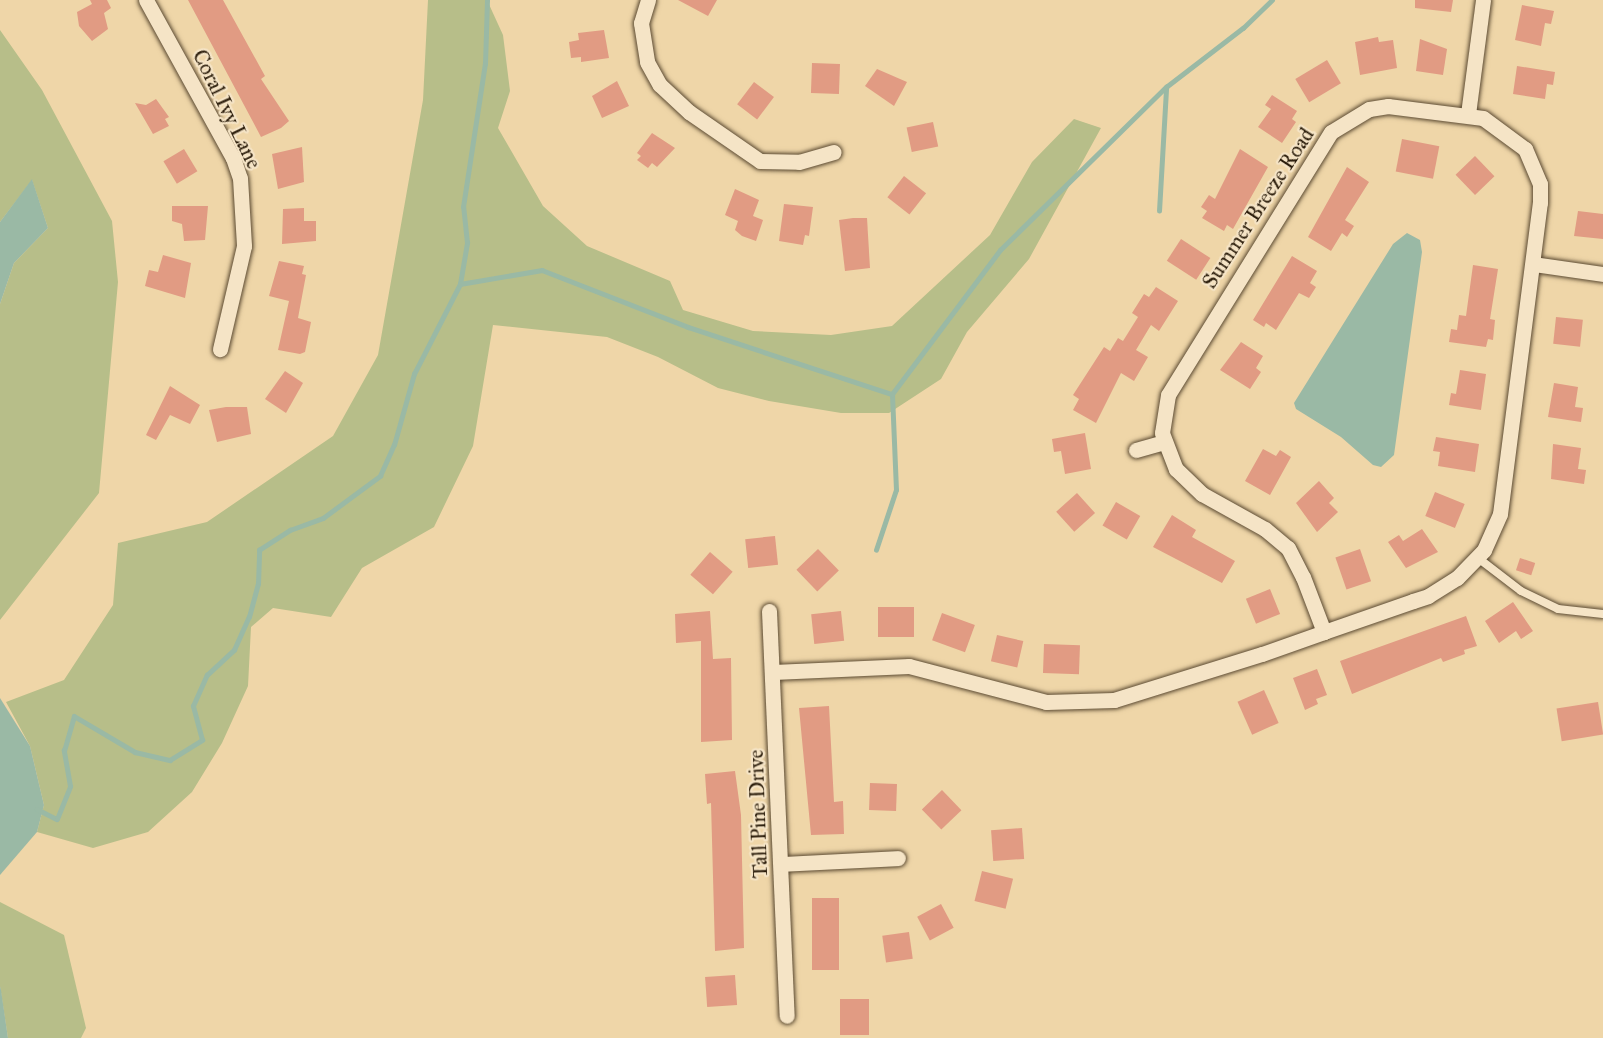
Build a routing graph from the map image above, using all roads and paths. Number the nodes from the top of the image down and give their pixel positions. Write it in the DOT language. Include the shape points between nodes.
graph roads {
  1 [pos="147,0"];
  2 [pos="648,0"];
  3 [pos="1483,0"];
  4 [pos="1468,114"];
  5 [pos="834,152"];
  6 [pos="1533,264"];
  7 [pos="1603,274"];
  8 [pos="220,349"];
  9 [pos="1164,442"];
  10 [pos="1136,450"];
  11 [pos="1478,558"];
  12 [pos="769,611"];
  13 [pos="1603,614"];
  14 [pos="1324,632"];
  15 [pos="773,672"];
  16 [pos="898,858"];
  17 [pos="781,864"];
  18 [pos="787,1016"];
  1 -- 8 [label="street, Coral Ivy Lane" via="233,158 240,178 244,246"];
  2 -- 5 [label="street" via="641,23 647,62 660,85 689,112 760,161 799,162"];
  3 -- 4 [label="street"];
  4 -- 6 [label="street, Summer Breeze Road" via="1484,117 1510,134 1534,166 1540,203"];
  4 -- 9 [label="street, Summer Breeze Road" via="1388,106 1369,110 1331,132 1174,379 1163,412"];
  6 -- 7 [label="street"];
  6 -- 11 [label="street, Summer Breeze Road" via="1500,514"];
  9 -- 10 [label="street"];
  9 -- 14 [label="street, Summer Breeze Road" via="1176,469 1188,483 1265,529 1288,548 1304,577"];
  11 -- 13 [label="lane" via="1521,591 1558,609"];
  11 -- 14 [label="street, Summer Breeze Road" via="1457,578 1428,596"];
  12 -- 15 [label="street, Tall Pine Drive"];
  14 -- 15 [label="street, Summer Breeze Road" via="1151,690 1079,704 1024,698 909,666"];
  15 -- 17 [label="street, Tall Pine Drive"];
  16 -- 17 [label="street"];
  17 -- 18 [label="street, Tall Pine Drive"];
}
